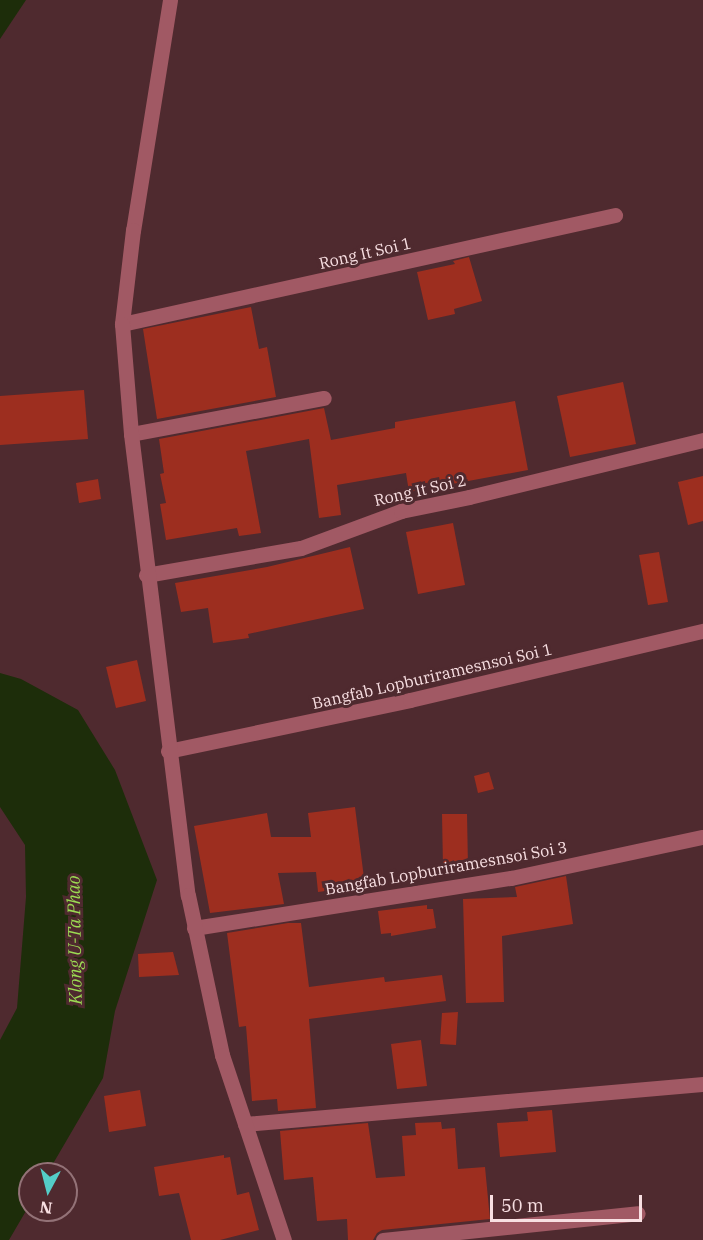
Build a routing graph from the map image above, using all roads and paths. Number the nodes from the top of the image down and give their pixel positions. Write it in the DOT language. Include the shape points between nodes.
graph roads {
  1 [pos="170,0"];
  2 [pos="615,215"];
  3 [pos="122,324"];
  4 [pos="324,398"];
  5 [pos="131,434"];
  6 [pos="703,440"];
  7 [pos="146,575"];
  8 [pos="703,631"];
  9 [pos="168,751"];
  10 [pos="703,837"];
  11 [pos="194,928"];
  12 [pos="703,1084"];
  13 [pos="246,1124"];
  14 [pos="638,1213"];
  15 [pos="284,1240"];
  16 [pos="382,1240"];
  1 -- 3 [label="street"];
  2 -- 3 [label="street, Rong It Soi 1"];
  3 -- 5 [label="street"];
  4 -- 5 [label="street"];
  5 -- 7 [label="street"];
  6 -- 7 [label="street, Rong It Soi 2" via="401,511 301,548"];
  7 -- 9 [label="street"];
  8 -- 9 [label="street, Bangfab Lopburiramesnsoi Soi 1" via="410,700"];
  9 -- 11 [label="street"];
  10 -- 11 [label="street, Bangfab Lopburiramesnsoi Soi 3" via="511,878"];
  11 -- 13 [label="street" via="222,1055"];
  12 -- 13 [label="street"];
  13 -- 15 [label="street"];
  14 -- 16 [label="street"];
}
